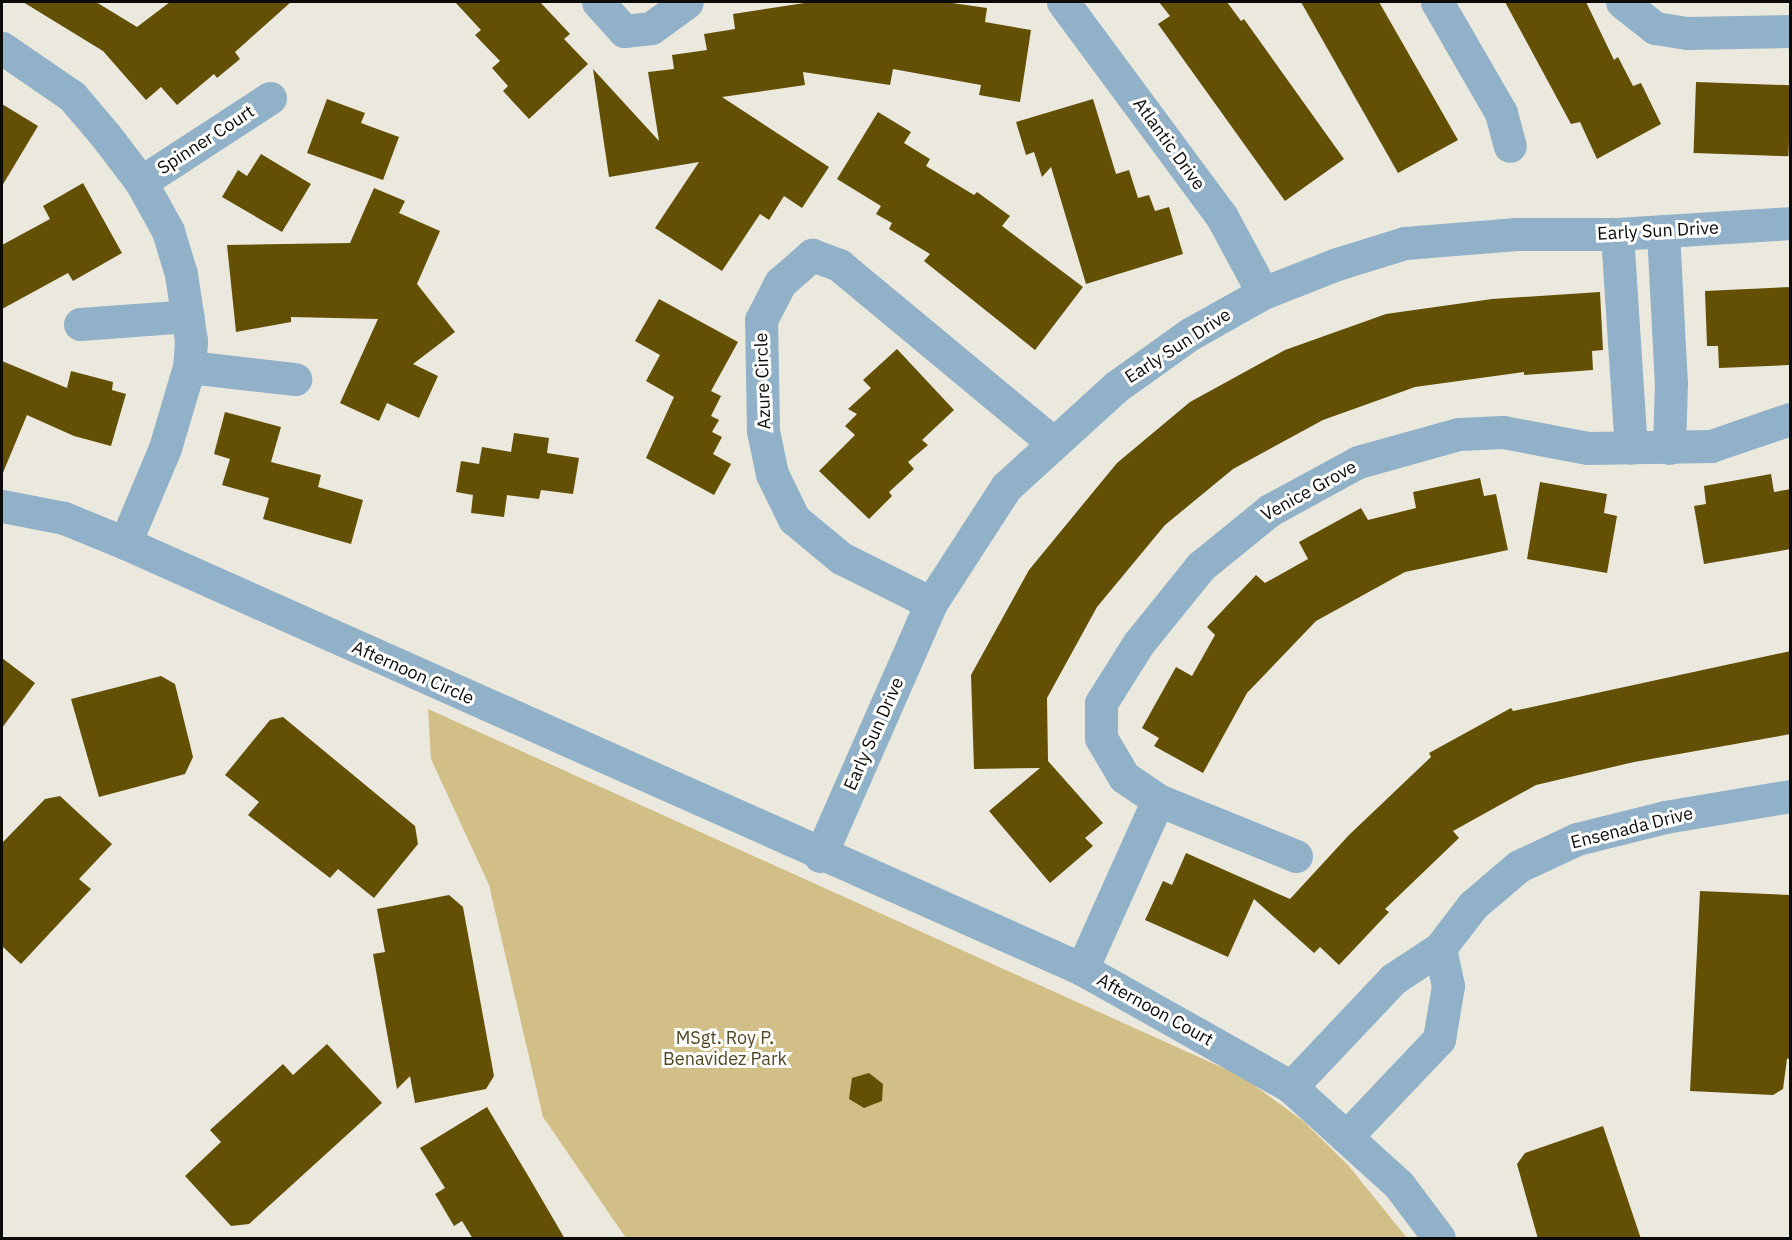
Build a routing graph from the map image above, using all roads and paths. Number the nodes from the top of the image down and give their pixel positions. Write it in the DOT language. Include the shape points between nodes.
graph roads {
  1 [pos="598,2"];
  2 [pos="687,2"];
  3 [pos="1063,2"];
  4 [pos="1437,2"];
  5 [pos="1622,2"];
  6 [pos="1791,31"];
  7 [pos="2,48"];
  8 [pos="270,99"];
  9 [pos="1510,146"];
  10 [pos="141,182"];
  11 [pos="1791,223"];
  12 [pos="1663,232"];
  13 [pos="1617,234"];
  14 [pos="1263,293"];
  15 [pos="188,316"];
  16 [pos="80,324"];
  17 [pos="189,367"];
  18 [pos="295,379"];
  19 [pos="1791,419"];
  20 [pos="1052,442"];
  21 [pos="1631,448"];
  22 [pos="1669,448"];
  23 [pos="2,506"];
  24 [pos="125,543"];
  25 [pos="931,603"];
  26 [pos="1791,796"];
  27 [pos="1158,800"];
  28 [pos="820,856"];
  29 [pos="1296,856"];
  30 [pos="1440,948"];
  31 [pos="1082,969"];
  32 [pos="1291,1087"];
  33 [pos="1347,1136"];
  34 [pos="1439,1239"];
  1 -- 2 [label="street" via="624,31 651,28"];
  3 -- 14 [label="street, Atlantic Drive" via="1222,217"];
  4 -- 9 [label="street" via="1501,113"];
  5 -- 6 [label="street" via="1655,27 1687,33"];
  7 -- 10 [label="street" via="72,96"];
  8 -- 10 [label="street, Spinner Court"];
  10 -- 15 [label="street" via="168,231"];
  11 -- 12 [label="street, Early Sun Drive"];
  12 -- 13 [label="street, Early Sun Drive"];
  12 -- 22 [label="street" via="1671,383"];
  13 -- 14 [label="street, Early Sun Drive" via="1517,234 1405,243"];
  13 -- 21 [label="street"];
  14 -- 20 [label="street, Early Sun Drive" via="1172,347 1117,386"];
  15 -- 16 [label="street"];
  15 -- 17 [label="street"];
  17 -- 18 [label="street"];
  17 -- 24 [label="street" via="165,448"];
  19 -- 22 [label="street, Venice Grove" via="1711,446"];
  20 -- 25 [label="street, Early Sun Drive" via="1006,487"];
  20 -- 25 [label="street, Azure Circle" via="839,265 812,255 780,283 761,320 763,431 772,474 794,519 841,558"];
  21 -- 22 [label="street, Venice Grove"];
  21 -- 27 [label="street, Venice Grove" via="1588,448 1503,432 1458,434 1358,462 1270,510 1201,566 1138,644 1101,704 1101,738 1124,777"];
  23 -- 24 [label="street, Afternoon Circle" via="64,518"];
  24 -- 28 [label="street, Afternoon Circle"];
  25 -- 28 [label="street, Early Sun Drive"];
  26 -- 30 [label="street, Ensenada Drive" via="1665,817 1577,839 1518,866 1473,905"];
  27 -- 29 [label="street, Venice Grove"];
  27 -- 31 [label="street"];
  28 -- 31 [label="street, Afternoon Court"];
  30 -- 32 [label="street, Ensenada Drive" via="1393,979"];
  30 -- 33 [label="street" via="1448,986 1439,1039"];
  31 -- 32 [label="street, Afternoon Court"];
  32 -- 33 [label="street, Afternoon Court"];
  33 -- 34 [label="street, Afternoon Court" via="1400,1185"];
}
